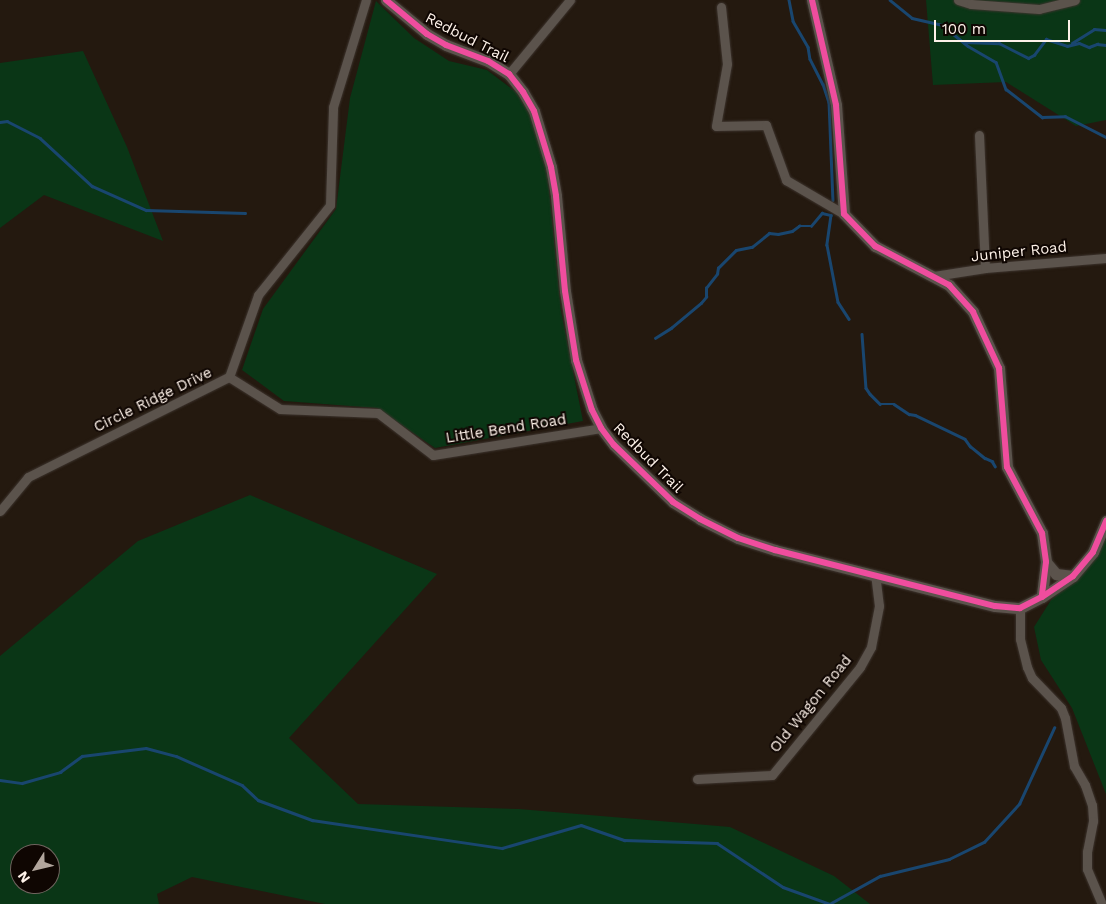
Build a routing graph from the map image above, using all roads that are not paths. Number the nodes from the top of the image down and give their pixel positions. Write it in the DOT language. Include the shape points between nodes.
graph roads {
  1 [pos="366,0"];
  2 [pos="386,0"];
  3 [pos="570,0"];
  4 [pos="812,0"];
  5 [pos="958,0"];
  6 [pos="1075,0"];
  7 [pos="721,8"];
  8 [pos="509,74"];
  9 [pos="979,135"];
  10 [pos="844,214"];
  11 [pos="1106,258"];
  12 [pos="985,268"];
  13 [pos="934,276"];
  14 [pos="229,377"];
  15 [pos="601,428"];
  16 [pos="0,511"];
  17 [pos="1106,521"];
  18 [pos="1046,562"];
  19 [pos="875,575"];
  20 [pos="1073,576"];
  21 [pos="1042,597"];
  22 [pos="1020,608"];
  23 [pos="697,779"];
  24 [pos="1102,904"];
  1 -- 14 [label="street, Circle Ridge Drive" via="333,107 330,205 258,295"];
  2 -- 8 [label="street, Redbud Trail" via="427,34"];
  3 -- 8 [label="street"];
  4 -- 10 [label="street" via="836,105"];
  5 -- 6 [label="street" via="971,4 1039,9"];
  7 -- 10 [label="street" via="727,64 716,126 766,125 786,180"];
  8 -- 15 [label="street, Redbud Trail" via="534,111 551,167 576,360"];
  9 -- 12 [label="street"];
  10 -- 13 [label="street" via="875,246"];
  11 -- 12 [label="street, Juniper Road"];
  12 -- 13 [label="street, Juniper Road"];
  13 -- 18 [label="street" via="949,285 973,312 999,368 1007,467 1042,533"];
  14 -- 15 [label="street, Little Bend Road" via="280,409 378,413 433,455"];
  14 -- 16 [label="street, Circle Ridge Drive" via="28,477"];
  15 -- 19 [label="street, Redbud Trail" via="648,480 700,520 738,538 775,550"];
  17 -- 20 [label="street" via="1093,552"];
  18 -- 20 [label="street" via="1056,574"];
  18 -- 21 [label="street"];
  19 -- 22 [label="street, Redbud Trail" via="995,606"];
  19 -- 23 [label="street, Old Wagon Road" via="879,606 871,647 860,667 772,775"];
  20 -- 21 [label="street"];
  21 -- 22 [label="street"];
  22 -- 24 [label="street" via="1020,639 1027,667 1032,678 1061,708 1074,766 1092,805 1087,869"];
}
